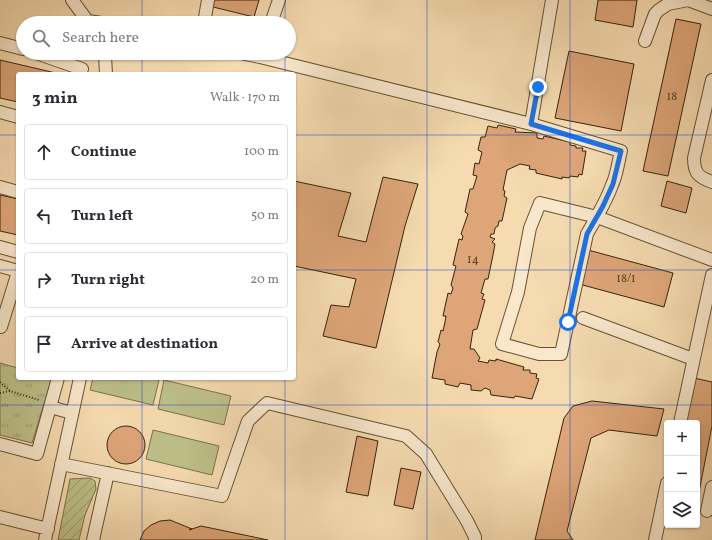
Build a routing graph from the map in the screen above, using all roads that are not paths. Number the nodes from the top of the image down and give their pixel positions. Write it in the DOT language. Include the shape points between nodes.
graph roads {
  1 [pos="72,0"];
  2 [pos="208,0"];
  3 [pos="278,0"];
  4 [pos="552,0"];
  5 [pos="687,0"];
  6 [pos="712,9"];
  7 [pos="84,16"];
  8 [pos="205,16"];
  9 [pos="273,16"];
  10 [pos="645,41"];
  11 [pos="0,43"];
  12 [pos="16,47"];
  13 [pos="54,60"];
  14 [pos="105,60"];
  15 [pos="281,60"];
  16 [pos="84,72"];
  17 [pos="106,72"];
  18 [pos="712,80"];
  19 [pos="0,112"];
  20 [pos="16,116"];
  21 [pos="531,124"];
  22 [pos="712,182"];
  23 [pos="0,187"];
  24 [pos="16,191"];
  25 [pos="597,217"];
  26 [pos="0,248"];
  27 [pos="16,252"];
  28 [pos="712,260"];
  29 [pos="0,266"];
  30 [pos="16,271"];
  31 [pos="712,275"];
  32 [pos="16,278"];
  33 [pos="583,318"];
  34 [pos="707,318"];
  35 [pos="1,327"];
  36 [pos="693,359"];
  37 [pos="57,380"];
  38 [pos="80,380"];
  39 [pos="51,405"];
  40 [pos="72,413"];
  41 [pos="681,420"];
  42 [pos="0,444"];
  43 [pos="61,464"];
  44 [pos="108,473"];
  45 [pos="712,487"];
  46 [pos="665,492"];
  47 [pos="707,511"];
  48 [pos="0,517"];
  49 [pos="46,535"];
  50 [pos="93,540"];
  51 [pos="475,540"];
  52 [pos="655,540"];
  1 -- 7 [label="street"];
  2 -- 8 [label="street"];
  3 -- 9 [label="street"];
  4 -- 21 [label="street"];
  5 -- 6 [label="street"];
  5 -- 10 [label="street" via="668,4 659,10"];
  11 -- 12 [label="street"];
  13 -- 16 [label="street"];
  14 -- 17 [label="street"];
  15 -- 21 [label="street"];
  18 -- 22 [label="street" via="694,165 696,173"];
  19 -- 20 [label="street"];
  21 -- 25 [label="street" via="621,151 613,184"];
  23 -- 24 [label="street"];
  25 -- 25 [label="street" via="540,203 530,228 518,292 502,344 539,354 561,354 587,234"];
  25 -- 28 [label="street"];
  26 -- 27 [label="street"];
  29 -- 30 [label="street"];
  31 -- 34 [label="street"];
  32 -- 35 [label="street"];
  33 -- 36 [label="street"];
  34 -- 36 [label="street"];
  36 -- 41 [label="street"];
  37 -- 39 [label="street"];
  38 -- 40 [label="street"];
  39 -- 40 [label="street"];
  39 -- 42 [label="street" via="37,454"];
  40 -- 43 [label="street"];
  43 -- 44 [label="street"];
  43 -- 49 [label="street"];
  44 -- 50 [label="street"];
  44 -- 51 [label="street" via="222,496 248,421 267,403 406,436 426,454 467,521"];
  45 -- 47 [label="street"];
  46 -- 52 [label="street"];
  48 -- 49 [label="street"];
}
